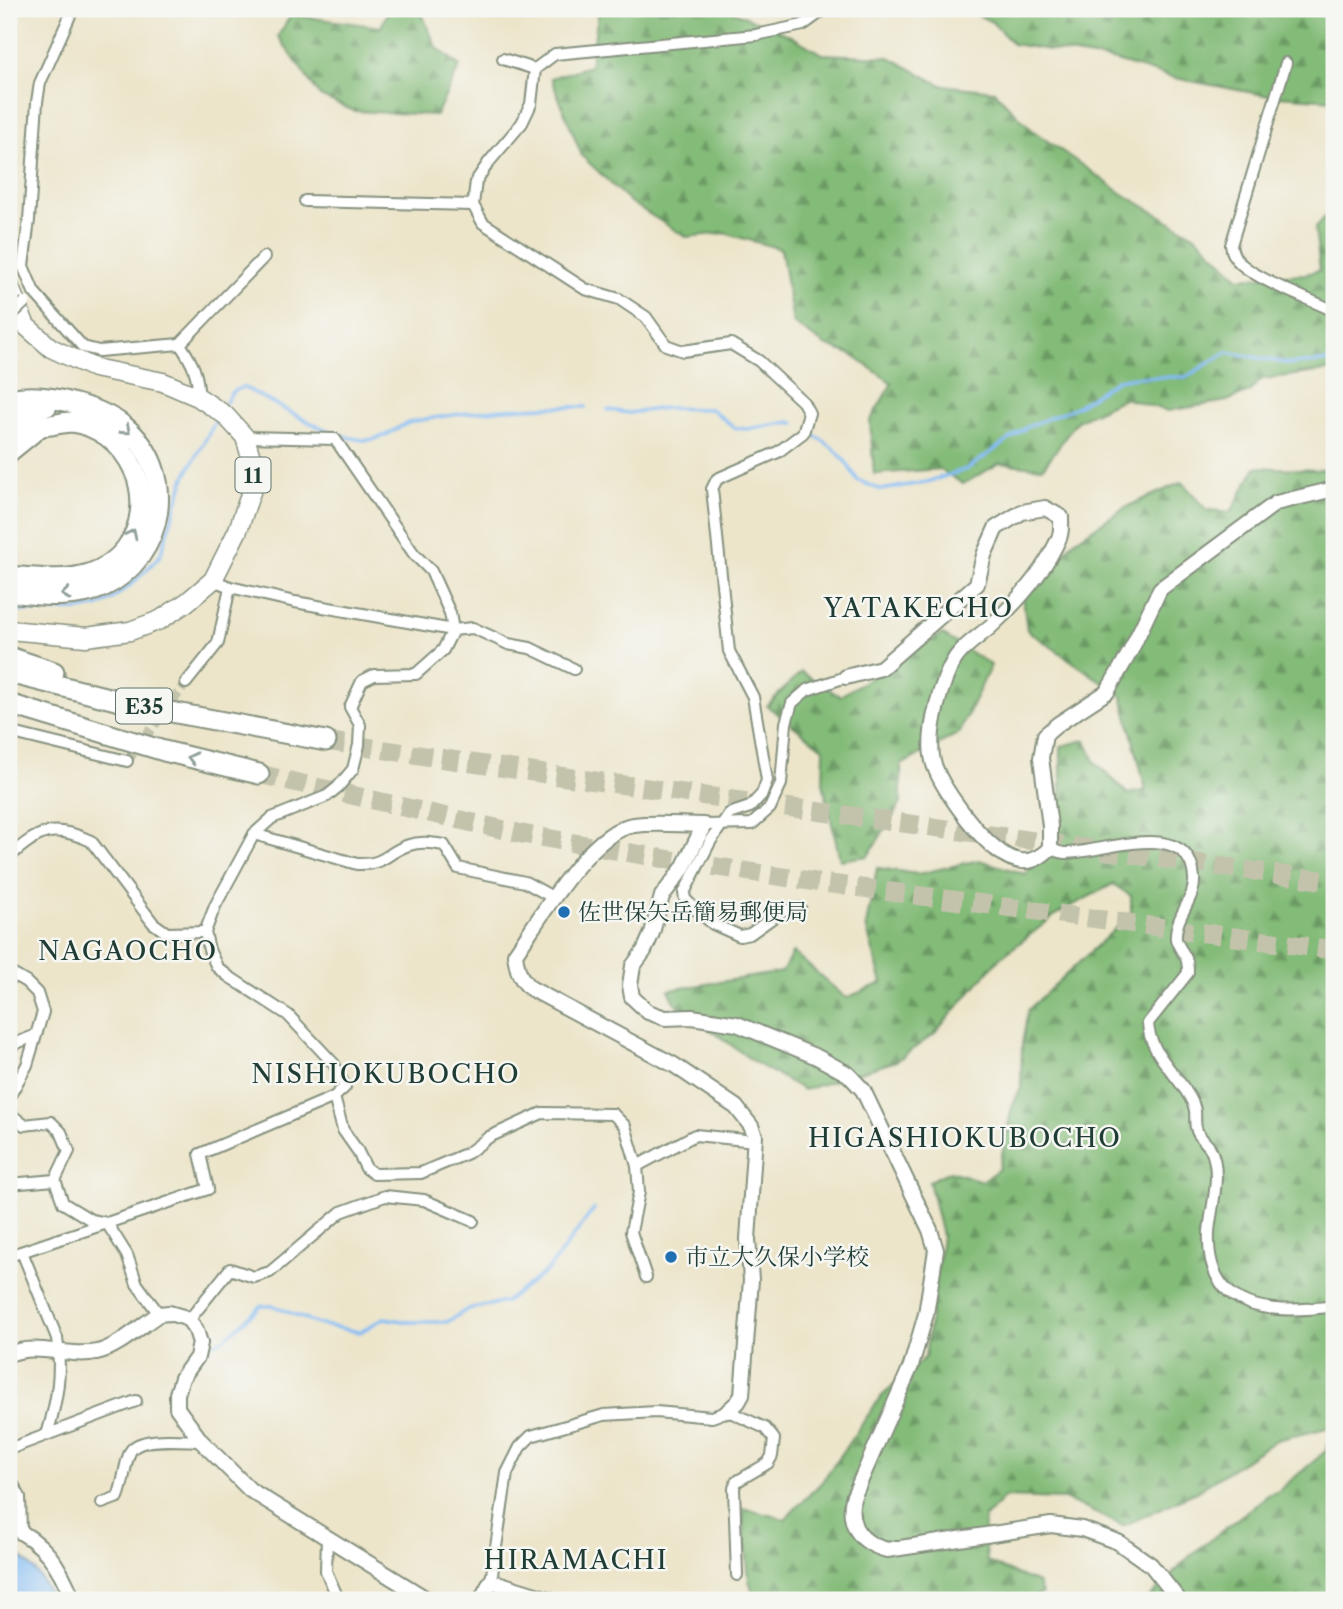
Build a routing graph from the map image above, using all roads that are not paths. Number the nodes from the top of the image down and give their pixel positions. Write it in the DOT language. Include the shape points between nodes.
graph roads {
  1 [pos="73,9"];
  2 [pos="825,9"];
  3 [pos="812,13"];
  4 [pos="503,59"];
  5 [pos="1286,63"];
  6 [pos="535,69"];
  7 [pos="306,201"];
  8 [pos="473,205"];
  9 [pos="264,257"];
  10 [pos="9,286"];
  11 [pos="34,292"];
  12 [pos="1334,311"];
  13 [pos="9,317"];
  14 [pos="180,344"];
  15 [pos="198,397"];
  16 [pos="9,399"];
  17 [pos="65,401"];
  18 [pos="9,415"];
  19 [pos="43,425"];
  20 [pos="9,433"];
  21 [pos="245,437"];
  22 [pos="9,452"];
  23 [pos="1334,489"];
  24 [pos="9,576"];
  25 [pos="213,580"];
  26 [pos="230,587"];
  27 [pos="9,592"];
  28 [pos="9,630"];
  29 [pos="453,630"];
  30 [pos="9,657"];
  31 [pos="573,668"];
  32 [pos="9,673"];
  33 [pos="846,677"];
  34 [pos="186,683"];
  35 [pos="9,704"];
  36 [pos="9,715"];
  37 [pos="9,732"];
  38 [pos="281,732"];
  39 [pos="326,741"];
  40 [pos="164,751"];
  41 [pos="127,761"];
  42 [pos="259,774"];
  43 [pos="723,823"];
  44 [pos="704,825"];
  45 [pos="254,834"];
  46 [pos="1050,848"];
  47 [pos="9,857"];
  48 [pos="554,898"];
  49 [pos="800,908"];
  50 [pos="205,932"];
  51 [pos="9,972"];
  52 [pos="34,1036"];
  53 [pos="9,1046"];
  54 [pos="9,1097"];
  55 [pos="334,1097"];
  56 [pos="9,1113"];
  57 [pos="755,1141"];
  58 [pos="637,1166"];
  59 [pos="55,1180"];
  60 [pos="9,1184"];
  61 [pos="473,1221"];
  62 [pos="107,1223"];
  63 [pos="22,1252"];
  64 [pos="9,1256"];
  65 [pos="646,1277"];
  66 [pos="1334,1306"];
  67 [pos="159,1314"];
  68 [pos="189,1320"];
  69 [pos="59,1351"];
  70 [pos="9,1354"];
  71 [pos="136,1401"];
  72 [pos="728,1411"];
  73 [pos="47,1435"];
  74 [pos="201,1441"];
  75 [pos="9,1450"];
  76 [pos="9,1477"];
  77 [pos="102,1503"];
  78 [pos="15,1529"];
  79 [pos="327,1538"];
  80 [pos="737,1575"];
  81 [pos="491,1581"];
  82 [pos="337,1596"];
  83 [pos="73,1600"];
  84 [pos="428,1600"];
  85 [pos="481,1600"];
  86 [pos="552,1600"];
  87 [pos="1179,1600"];
  1 -- 11 [label="street" via="40,83 37,102 23,266"];
  2 -- 3 [label="street"];
  3 -- 6 [label="street" via="803,25 756,35 555,54"];
  4 -- 6 [label="street"];
  5 -- 12 [label="street" via="1231,252 1257,274"];
  6 -- 8 [label="street" via="531,104 522,123 476,181"];
  7 -- 8 [label="street"];
  8 -- 43 [label="street" via="483,223 499,236 585,289 619,299 646,317 666,345 682,351 731,344 759,361 809,413 803,433 778,452 717,480 712,489 729,651 753,697 767,780 750,807 729,814"];
  9 -- 14 [label="street"];
  10 -- 15 [label="main road, 11" via="26,326 51,348 94,368 163,382"];
  11 -- 13 [label="street, bridge"];
  11 -- 14 [label="street" via="83,347 99,351"];
  14 -- 15 [label="street" via="199,380"];
  15 -- 21 [label="main road, 11" via="225,415"];
  16 -- 17 [label="highway"];
  17 -- 18 [label="highway"];
  17 -- 27 [label="highway, one-way" via="99,411 140,443 156,476 158,518 136,562 102,588 47,596"];
  19 -- 20 [label="highway"];
  19 -- 22 [label="highway"];
  24 -- 19 [label="highway, one-way" via="52,579 92,573 124,550 141,516 140,481 117,443 74,422"];
  21 -- 25 [label="main road, 11" via="253,486"];
  21 -- 29 [label="street" via="335,439 414,554 431,571"];
  23 -- 46 [label="street" via="1276,503 1160,589 1107,692 1045,735 1041,758"];
  25 -- 26 [label="street"];
  25 -- 28 [label="main road, 11" via="160,620 130,631 86,637"];
  26 -- 29 [label="street"];
  26 -- 34 [label="street" via="218,643"];
  29 -- 31 [label="street" via="473,628"];
  29 -- 45 [label="street" via="443,650 416,674 374,675 362,681 350,707 360,724 353,769 327,796 272,818"];
  30 -- 38 [label="highway" via="75,679 210,709"];
  32 -- 38 [label="highway, E35" via="144,706"];
  33 -- 43 [label="street" via="807,690 792,703 786,723 782,784 770,808 752,824"];
  33 -- 46 [label="street" via="881,668 977,584 996,528 1022,512 1045,508 1061,517 1060,535 1038,572 1002,615 956,657 931,738 932,759 952,799 987,842 1022,862 1040,859"];
  35 -- 40 [label="highway, E35"];
  36 -- 40 [label="highway"];
  37 -- 41 [label="street"];
  38 -- 39 [label="highway, E35"];
  42 -- 40 [label="highway, E35, one-way"];
  43 -- 44 [label="street"];
  43 -- 49 [label="street" via="684,893 693,907 740,936 782,911"];
  44 -- 48 [label="street" via="632,825 614,833 588,853"];
  44 -- 87 [label="street" via="684,868 662,896 652,933 633,966 632,997 648,1012 665,1018 737,1024 848,1074 863,1090 936,1250 926,1314 911,1366 853,1498 850,1510 856,1530 862,1539 887,1550 1051,1525 1082,1529 1118,1542 1151,1565"];
  45 -- 48 [label="street" via="373,865 407,845 444,845 458,868 525,882"];
  45 -- 50 [label="street"];
  46 -- 66 [label="street" via="1062,853 1153,842 1176,846 1188,858 1195,879 1176,940 1187,960 1188,974 1148,1023 1149,1037 1189,1096 1197,1111 1196,1130 1210,1149 1215,1188 1209,1232 1215,1275 1227,1291 1244,1302 1274,1311"];
  47 -- 50 [label="street" via="30,838 52,830 76,834 91,841 153,923 167,933"];
  48 -- 57 [label="street" via="515,954 521,979 674,1065 736,1107 751,1126"];
  50 -- 55 [label="street" via="217,967 288,1015 334,1064 345,1087"];
  51 -- 52 [label="street" via="37,993 43,1012"];
  52 -- 53 [label="street"];
  52 -- 54 [label="street" via="27,1065"];
  55 -- 58 [label="street" via="343,1130 374,1174 421,1173 542,1113 567,1112 613,1114 625,1126"];
  55 -- 62 [label="street" via="200,1154 208,1189"];
  56 -- 59 [label="street" via="24,1125 51,1122 61,1132 69,1151"];
  57 -- 58 [label="street" via="695,1135"];
  57 -- 72 [label="street" via="742,1395"];
  58 -- 65 [label="street" via="639,1192 631,1232"];
  59 -- 60 [label="street"];
  59 -- 62 [label="street" via="62,1203 91,1220"];
  61 -- 68 [label="street" via="424,1200 385,1196 341,1212 270,1272 254,1277 230,1269"];
  62 -- 63 [label="street"];
  62 -- 67 [label="street" via="127,1255 137,1284"];
  63 -- 64 [label="street"];
  63 -- 69 [label="street"];
  67 -- 68 [label="street"];
  67 -- 69 [label="street" via="107,1349"];
  68 -- 74 [label="street" via="200,1343 197,1357 180,1383 177,1408"];
  69 -- 70 [label="street" via="29,1348"];
  69 -- 73 [label="street" via="58,1397"];
  71 -- 73 [label="street"];
  72 -- 80 [label="street" via="765,1428 774,1439 768,1463 736,1482 734,1488"];
  72 -- 81 [label="street" via="712,1417 656,1412 604,1415 531,1436 507,1474"];
  73 -- 75 [label="street"];
  74 -- 77 [label="street" via="153,1440 137,1445 131,1451 118,1497"];
  74 -- 79 [label="street" via="250,1490"];
  76 -- 78 [label="street" via="20,1497"];
  78 -- 83 [label="street" via="40,1543"];
  79 -- 82 [label="street" via="326,1571"];
  79 -- 84 [label="street"];
  81 -- 85 [label="street"];
  81 -- 86 [label="street"];
}
